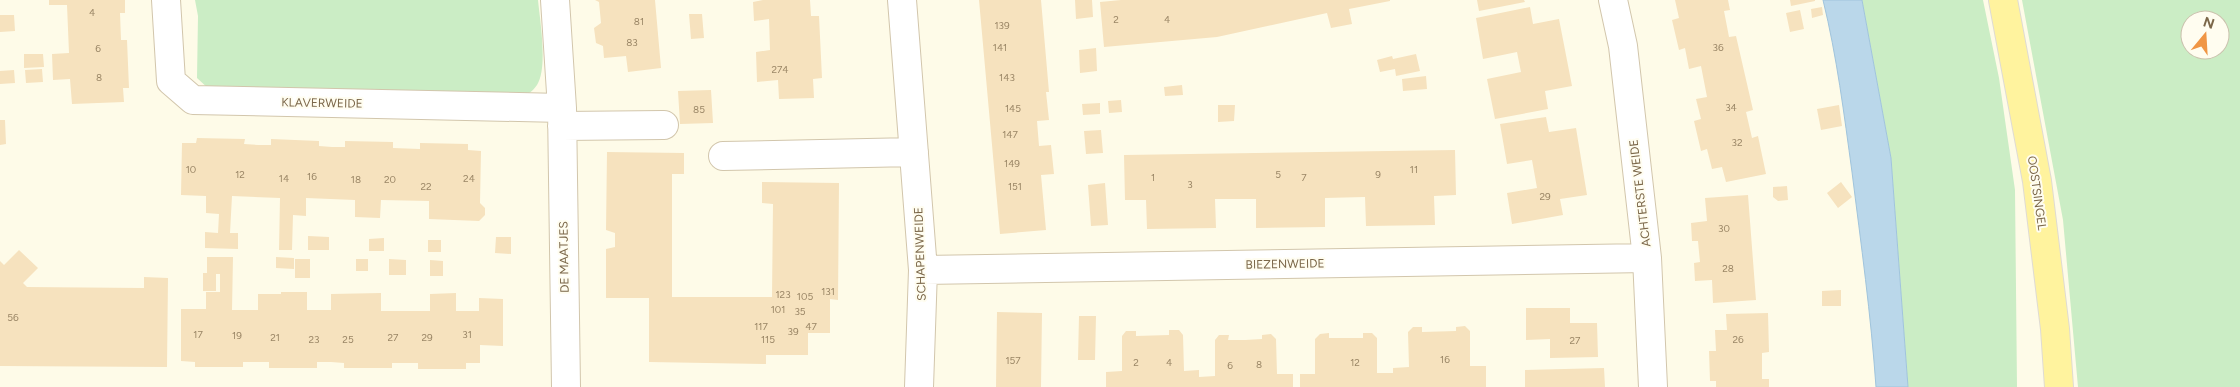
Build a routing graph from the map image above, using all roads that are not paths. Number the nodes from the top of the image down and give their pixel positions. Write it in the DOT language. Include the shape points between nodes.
graph roads {
  1 [pos="166,0"];
  2 [pos="555,0"];
  3 [pos="902,0"];
  4 [pos="1613,0"];
  5 [pos="2003,0"];
  6 [pos="562,117"];
  7 [pos="664,125"];
  8 [pos="914,152"];
  9 [pos="722,156"];
  10 [pos="1647,258"];
  11 [pos="923,270"];
  12 [pos="566,387"];
  13 [pos="919,387"];
  14 [pos="1653,387"];
  15 [pos="2058,387"];
  1 -- 6 [label="street, KLAVERWEIDE" via="171,81 193,100"];
  2 -- 6 [label="street, DE MAATJES"];
  3 -- 8 [label="street, SCHAPENWEIDE"];
  4 -- 10 [label="street, ACHTERSTE WEIDE" via="1623,46"];
  5 -- 15 [label="main road, OOSTSINGEL" via="2037,181 2055,329"];
  6 -- 7 [label="street"];
  6 -- 12 [label="street, DE MAATJES"];
  8 -- 9 [label="street"];
  8 -- 11 [label="street, SCHAPENWEIDE"];
  10 -- 11 [label="street, BIEZENWEIDE"];
  10 -- 14 [label="street, ACHTERSTE WEIDE"];
  11 -- 13 [label="street, SCHAPENWEIDE"];
}
